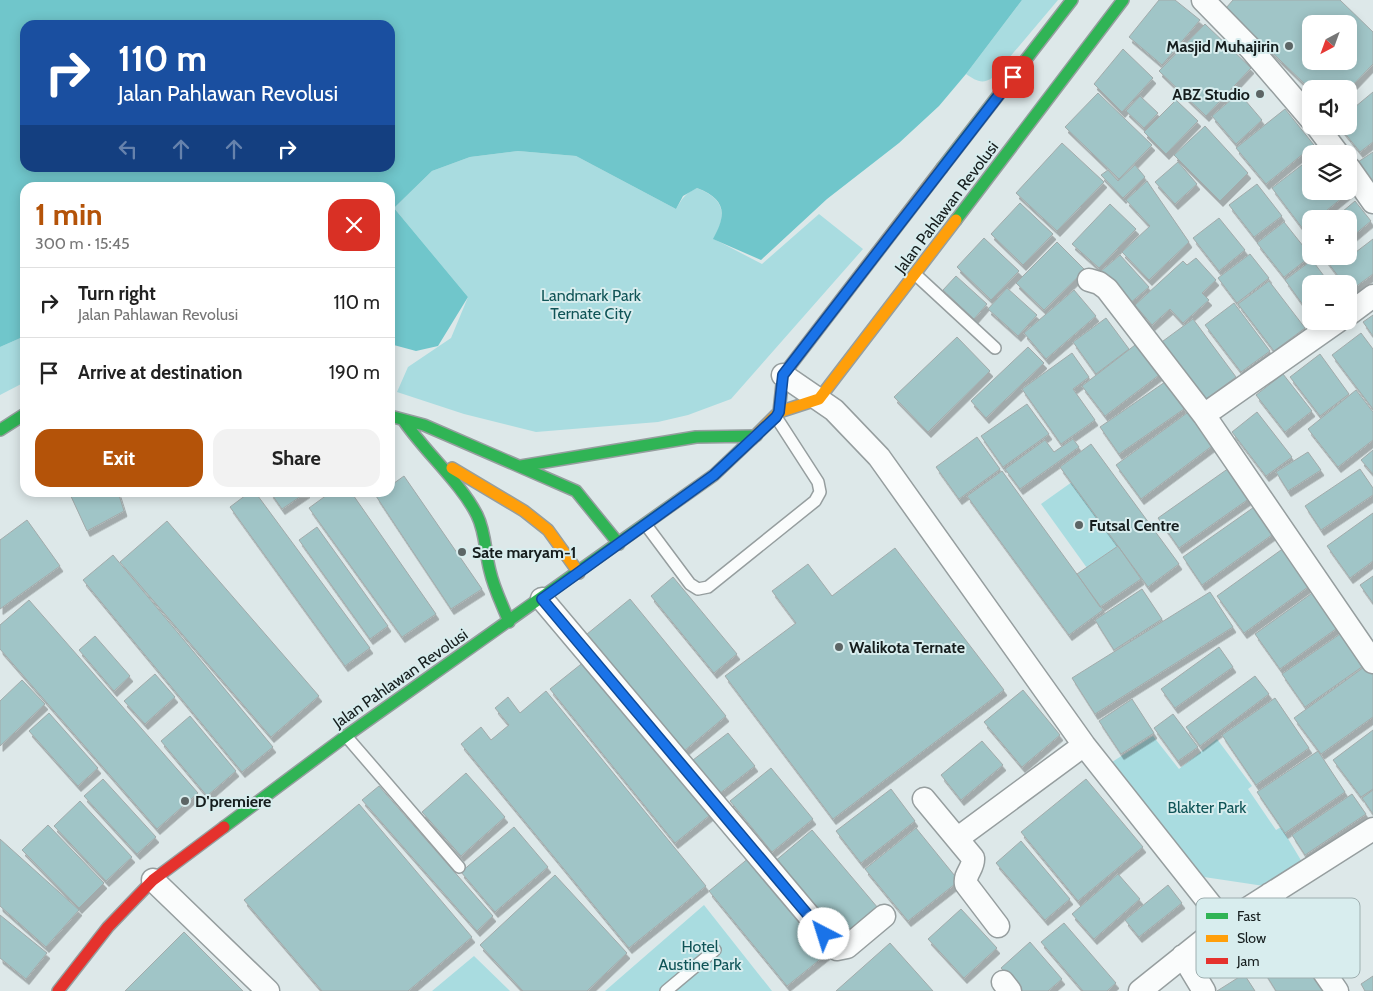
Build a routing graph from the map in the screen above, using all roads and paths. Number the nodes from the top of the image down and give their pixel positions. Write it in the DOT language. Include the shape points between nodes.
graph roads {
  1 [pos="1072,0"];
  2 [pos="1123,0"];
  3 [pos="1203,0"];
  4 [pos="1302,108"];
  5 [pos="1357,179"];
  6 [pos="1373,202"];
  7 [pos="916,275"];
  8 [pos="1089,280"];
  9 [pos="1373,296"];
  10 [pos="1357,308"];
  11 [pos="1325,330"];
  12 [pos="995,348"];
  13 [pos="783,375"];
  14 [pos="820,399"];
  15 [pos="778,414"];
  16 [pos="1204,415"];
  17 [pos="20,417"];
  18 [pos="395,418"];
  19 [pos="404,421"];
  20 [pos="0,430"];
  21 [pos="756,436"];
  22 [pos="419,443"];
  23 [pos="521,466"];
  24 [pos="646,525"];
  25 [pos="619,544"];
  26 [pos="579,573"];
  27 [pos="542,599"];
  28 [pos="509,622"];
  29 [pos="1373,662"];
  30 [pos="346,736"];
  31 [pos="1084,744"];
  32 [pos="924,799"];
  33 [pos="1373,829"];
  34 [pos="958,838"];
  35 [pos="459,867"];
  36 [pos="153,880"];
  37 [pos="1270,894"];
  38 [pos="1205,898"];
  39 [pos="1264,898"];
  40 [pos="1273,898"];
  41 [pos="884,916"];
  42 [pos="998,926"];
  43 [pos="1196,946"];
  44 [pos="716,950"];
  45 [pos="1183,956"];
  46 [pos="1196,978"];
  47 [pos="1196,978"];
  48 [pos="1328,978"];
  49 [pos="58,991"];
  50 [pos="268,991"];
  51 [pos="666,991"];
  52 [pos="1140,991"];
  53 [pos="1204,991"];
  54 [pos="1337,991"];
  1 -- 13 [label="street, Jalan Pahlawan Revolusi"];
  2 -- 7 [label="street, Jalan Pahlawan Revolusi"];
  3 -- 4 [label="street"];
  5 -- 6 [label="street"];
  7 -- 12 [label="lane"];
  7 -- 14 [label="street, Jalan Pahlawan Revolusi"];
  8 -- 16 [label="street" via="1107,289"];
  9 -- 10 [label="street"];
  11 -- 16 [label="street"];
  13 -- 14 [label="street"];
  13 -- 15 [label="street"];
  14 -- 15 [label="street, Jalan Pahlawan Revolusi"];
  14 -- 31 [label="street" via="879,457"];
  15 -- 21 [label="street, Jalan Pahlawan Revolusi"];
  15 -- 24 [label="lane" via="818,482 820,492 816,501 708,587 698,590"];
  16 -- 29 [label="street"];
  17 -- 20 [label="street"];
  18 -- 19 [label="street"];
  19 -- 22 [label="street"];
  19 -- 23 [label="street" via="424,425"];
  21 -- 23 [label="street" via="668,441"];
  21 -- 24 [label="street, Jalan Pahlawan Revolusi" via="714,475"];
  22 -- 26 [label="street" via="459,473 524,511 542,526"];
  22 -- 28 [label="street" via="467,498 478,516 490,572"];
  23 -- 25 [label="street" via="576,491"];
  24 -- 25 [label="street, Jalan Pahlawan Revolusi"];
  25 -- 26 [label="street, Jalan Pahlawan Revolusi"];
  26 -- 27 [label="street, Jalan Pahlawan Revolusi"];
  27 -- 28 [label="street, Jalan Pahlawan Revolusi"];
  27 -- 41 [label="street" via="837,949 847,947"];
  28 -- 30 [label="street, Jalan Pahlawan Revolusi"];
  30 -- 35 [label="lane"];
  30 -- 36 [label="street, Jalan Pahlawan Revolusi"];
  31 -- 34 [label="street"];
  31 -- 38 [label="street"];
  32 -- 34 [label="street"];
  33 -- 37 [label="street"];
  34 -- 42 [label="street" via="973,858 966,884"];
  36 -- 49 [label="street, Jalan Pahlawan Revolusi" via="108,927"];
  36 -- 50 [label="street"];
  37 -- 39 [label="street"];
  37 -- 40 [label="street"];
  43 -- 45 [label="street"];
  44 -- 51 [label="lane"];
  45 -- 47 [label="street"];
  45 -- 52 [label="street"];
  46 -- 53 [label="street"];
  48 -- 54 [label="street"];
}
